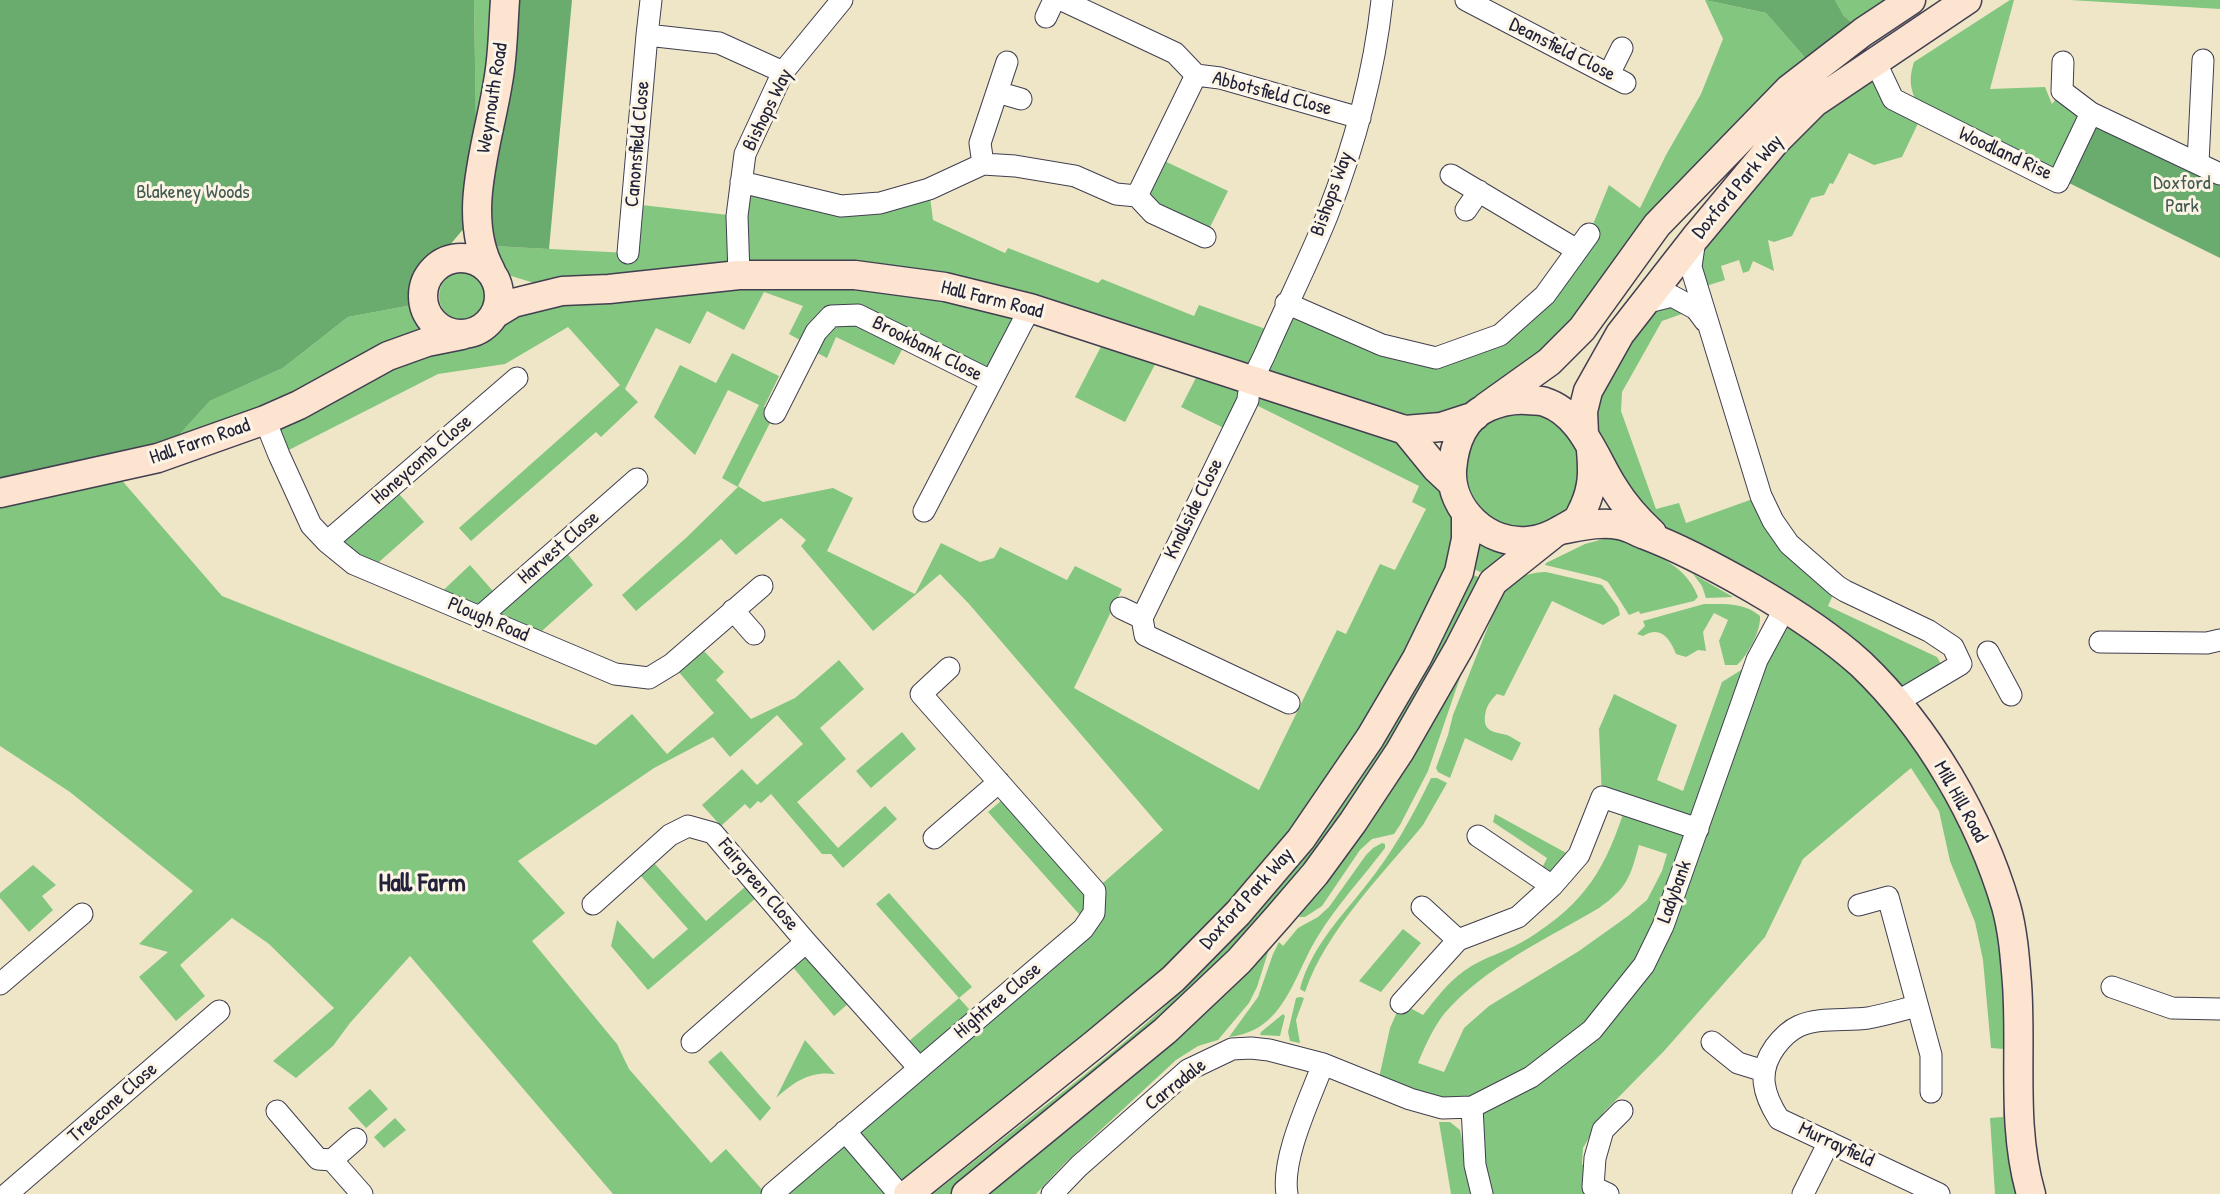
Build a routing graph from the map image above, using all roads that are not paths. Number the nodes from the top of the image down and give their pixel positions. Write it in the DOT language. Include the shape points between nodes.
graph roads {
  1 [pos="505,0"];
  2 [pos="651,0"];
  3 [pos="842,0"];
  4 [pos="1062,0"];
  5 [pos="1382,0"];
  6 [pos="1466,0"];
  7 [pos="1911,0"];
  8 [pos="1967,0"];
  9 [pos="646,35"];
  10 [pos="1622,48"];
  11 [pos="2203,60"];
  12 [pos="1875,61"];
  13 [pos="1007,62"];
  14 [pos="2063,62"];
  15 [pos="783,72"];
  16 [pos="1196,75"];
  17 [pos="998,92"];
  18 [pos="1021,99"];
  19 [pos="2091,113"];
  20 [pos="1360,118"];
  21 [pos="2198,163"];
  22 [pos="983,164"];
  23 [pos="2220,174"];
  24 [pos="1451,175"];
  25 [pos="741,182"];
  26 [pos="1479,192"];
  27 [pos="477,196"];
  28 [pos="1137,196"];
  29 [pos="1466,210"];
  30 [pos="1205,237"];
  31 [pos="1695,238"];
  32 [pos="628,253"];
  33 [pos="436,267"];
  34 [pos="491,272"];
  35 [pos="739,275"];
  36 [pos="562,291"];
  37 [pos="1286,303"];
  38 [pos="1644,303"];
  39 [pos="424,304"];
  40 [pos="1030,308"];
  41 [pos="495,314"];
  42 [pos="1706,321"];
  43 [pos="462,335"];
  44 [pos="388,356"];
  45 [pos="518,378"];
  46 [pos="1254,380"];
  47 [pos="991,381"];
  48 [pos="1481,412"];
  49 [pos="775,413"];
  50 [pos="265,420"];
  51 [pos="1405,430"];
  52 [pos="1588,442"];
  53 [pos="637,479"];
  54 [pos="1452,483"];
  55 [pos="0,493"];
  56 [pos="924,511"];
  57 [pos="1466,514"];
  58 [pos="1556,533"];
  59 [pos="327,542"];
  60 [pos="1663,542"];
  61 [pos="762,586"];
  62 [pos="1121,608"];
  63 [pos="1785,609"];
  64 [pos="734,610"];
  65 [pos="480,617"];
  66 [pos="1142,618"];
  67 [pos="754,634"];
  68 [pos="2220,640"];
  69 [pos="2100,642"];
  70 [pos="1988,652"];
  71 [pos="949,668"];
  72 [pos="2011,695"];
  73 [pos="1897,702"];
  74 [pos="1289,703"];
  75 [pos="999,782"];
  76 [pos="1698,829"];
  77 [pos="1478,836"];
  78 [pos="934,838"];
  79 [pos="1552,886"];
  80 [pos="593,904"];
  81 [pos="1859,905"];
  82 [pos="1422,907"];
  83 [pos="82,914"];
  84 [pos="1458,940"];
  85 [pos="806,942"];
  86 [pos="0,984"];
  87 [pos="2112,987"];
  88 [pos="1401,1003"];
  89 [pos="1917,1006"];
  90 [pos="2220,1009"];
  91 [pos="219,1011"];
  92 [pos="692,1042"];
  93 [pos="1712,1042"];
  94 [pos="1323,1064"];
  95 [pos="919,1068"];
  96 [pos="1764,1071"];
  97 [pos="1931,1092"];
  98 [pos="1472,1107"];
  99 [pos="277,1112"];
  100 [pos="1622,1112"];
  101 [pos="845,1131"];
  102 [pos="356,1139"];
  103 [pos="1829,1142"];
  104 [pos="332,1160"];
  105 [pos="1056,1190"];
  106 [pos="1598,1192"];
  107 [pos="2024,1193"];
  108 [pos="7,1194"];
  109 [pos="362,1194"];
  110 [pos="772,1194"];
  111 [pos="899,1194"];
  112 [pos="908,1194"];
  113 [pos="966,1194"];
  114 [pos="1287,1194"];
  115 [pos="1482,1194"];
  116 [pos="1803,1194"];
  117 [pos="1939,1194"];
  1 -- 27 [label="main road, Weymouth Road" via="499,80"];
  2 -- 9 [label="street, Canonsfield Close"];
  3 -- 15 [label="street, Bishops Way"];
  4 -- 16 [label="street, Abbotsfield Close" via="1176,53"];
  5 -- 20 [label="street, Bishops Way" via="1378,39"];
  6 -- 10 [label="street, Deansfield Close" via="1617,79"];
  7 -- 48 [label="main road, Doxford Park Way" via="1789,89 1657,225 1582,328 1549,362"];
  8 -- 12 [label="main road, Doxford Park Way"];
  9 -- 15 [label="street" via="719,43"];
  9 -- 32 [label="street, Canonsfield Close"];
  11 -- 21 [label="street"];
  12 -- 19 [label="street, Woodland Rise" via="1893,99 2058,182"];
  12 -- 31 [label="main road, Doxford Park Way" via="1814,103 1775,142"];
  13 -- 17 [label="street"];
  14 -- 19 [label="street" via="2062,91"];
  15 -- 25 [label="street, Bishops Way" via="745,154"];
  16 -- 20 [label="street, Abbotsfield Close" via="1220,78"];
  16 -- 28 [label="street"];
  17 -- 18 [label="street"];
  17 -- 22 [label="street" via="980,143"];
  19 -- 21 [label="street"];
  20 -- 37 [label="street, Bishops Way" via="1326,217"];
  21 -- 23 [label="street"];
  22 -- 25 [label="street" via="929,189 870,204 841,206"];
  22 -- 28 [label="street" via="1075,176 1116,194"];
  24 -- 26 [label="street"];
  25 -- 35 [label="street, Bishops Way"];
  26 -- 29 [label="street"];
  26 -- 37 [label="street" via="1583,242 1545,295 1500,335 1436,358 1382,345"];
  27 -- 33 [label="main road, Weymouth Road"];
  27 -- 34 [label="main road, Weymouth Road" via="480,246"];
  28 -- 30 [label="street" via="1153,213"];
  31 -- 38 [label="main road, Doxford Park Way"];
  31 -- 42 [label="street" via="1690,267"];
  33 -- 34 [label="main road" via="464,258 481,263"];
  33 -- 39 [label="main road" via="423,290"];
  34 -- 36 [label="main road, Hall Farm Road"];
  34 -- 41 [label="main road" via="500,293"];
  35 -- 36 [label="main road, Hall Farm Road"];
  35 -- 40 [label="main road, Hall Farm Road" via="855,274 945,287"];
  36 -- 41 [label="main road, Hall Farm Road" via="513,303"];
  37 -- 46 [label="street, Bishops Way"];
  38 -- 42 [label="street" via="1672,296 1696,309"];
  38 -- 52 [label="main road, Doxford Park Way" via="1620,334 1588,392 1582,411"];
  39 -- 43 [label="main road" via="437,326"];
  39 -- 44 [label="main road, Hall Farm Road"];
  40 -- 46 [label="main road, Hall Farm Road"];
  40 -- 47 [label="street, Brookbank Close"];
  41 -- 43 [label="main road" via="481,329"];
  42 -- 73 [label="street" via="1761,496 1789,544 1845,591 1929,631 1953,647 1961,664"];
  43 -- 44 [label="main road, Hall Farm Road"];
  44 -- 50 [label="main road, Hall Farm Road"];
  45 -- 59 [label="street, Honeycomb Close"];
  46 -- 51 [label="main road, Hall Farm Road"];
  46 -- 66 [label="street, Knollside Close" via="1248,400"];
  47 -- 49 [label="street, Brookbank Close" via="858,315 831,316 816,332"];
  47 -- 56 [label="street, Brookbank Close"];
  48 -- 51 [label="main road, Hall Farm Road" via="1442,427"];
  48 -- 52 [label="main road" via="1510,399 1545,402 1568,414"];
  48 -- 54 [label="main road, Doxford Park Way" via="1464,428 1453,450"];
  50 -- 55 [label="main road, Hall Farm Road" via="158,458"];
  50 -- 59 [label="street, Plough Road" via="311,525"];
  51 -- 54 [label="main road"];
  52 -- 58 [label="main road, Doxford Park Way" via="1594,476 1590,493 1578,520"];
  52 -- 60 [label="main road, Mill Hill Road" via="1634,516"];
  53 -- 65 [label="street, Harvest Close"];
  54 -- 57 [label="main road, Doxford Park Way"];
  57 -- 58 [label="main road, Doxford Park Way" via="1503,539 1528,541"];
  57 -- 112 [label="main road, Doxford Park Way" via="1459,572 1417,658 1370,738 1301,839 1238,913 1173,979"];
  58 -- 60 [label="main road, Mill Hill Road" via="1586,525 1619,525"];
  58 -- 113 [label="main road, Doxford Park Way" via="1493,582 1400,751 1353,822 1315,874 1239,961 1165,1031"];
  59 -- 65 [label="street, Plough Road" via="354,564"];
  60 -- 63 [label="main road, Mill Hill Road" via="1728,574"];
  61 -- 64 [label="street, Plough Road"];
  62 -- 66 [label="street"];
  63 -- 73 [label="main road, Mill Hill Road" via="1820,630"];
  63 -- 76 [label="street, Ladybank" via="1757,660"];
  64 -- 65 [label="street, Plough Road" via="672,664 649,678 615,674"];
  64 -- 67 [label="street"];
  66 -- 74 [label="street" via="1145,635"];
  68 -- 69 [label="street"];
  70 -- 72 [label="street"];
  71 -- 75 [label="street, Hightree Close" via="921,694"];
  73 -- 107 [label="main road, Mill Hill Road" via="1965,804 2007,908 2018,1001"];
  75 -- 78 [label="street"];
  75 -- 95 [label="street, Hightree Close" via="1095,891 1094,913 1083,929"];
  76 -- 79 [label="street" via="1602,797 1579,855"];
  76 -- 98 [label="street, Ladybank" via="1663,926 1644,965 1592,1030 1531,1077"];
  77 -- 79 [label="street"];
  79 -- 84 [label="street" via="1518,917"];
  80 -- 85 [label="street, Fairgreen Close" via="670,835 688,826 713,833"];
  81 -- 89 [label="street" via="1888,897"];
  82 -- 84 [label="street"];
  83 -- 86 [label="street"];
  84 -- 88 [label="street"];
  85 -- 92 [label="street, Fairgreen Close"];
  85 -- 95 [label="street, Fairgreen Close"];
  87 -- 90 [label="street" via="2172,1008"];
  89 -- 96 [label="street" via="1867,1018 1800,1026 1780,1040"];
  89 -- 97 [label="street" via="1931,1055"];
  91 -- 108 [label="street, Treecone Close"];
  93 -- 96 [label="street" via="1738,1063"];
  94 -- 98 [label="street, Ladybank" via="1410,1099 1442,1108"];
  94 -- 105 [label="street, Carradale" via="1251,1048 1232,1049 1209,1059 1188,1070"];
  94 -- 114 [label="street" via="1291,1149"];
  95 -- 101 [label="street, Hightree Close"];
  96 -- 103 [label="street, Murrayfield" via="1768,1102 1779,1119"];
  98 -- 115 [label="street" via="1475,1165"];
  99 -- 104 [label="street" via="318,1159"];
  100 -- 106 [label="street" via="1603,1130 1595,1158"];
  101 -- 110 [label="street, Hightree Close"];
  101 -- 111 [label="street"];
  102 -- 104 [label="street"];
  103 -- 116 [label="street"];
  103 -- 117 [label="street, Murrayfield"];
  104 -- 109 [label="street"];
}
